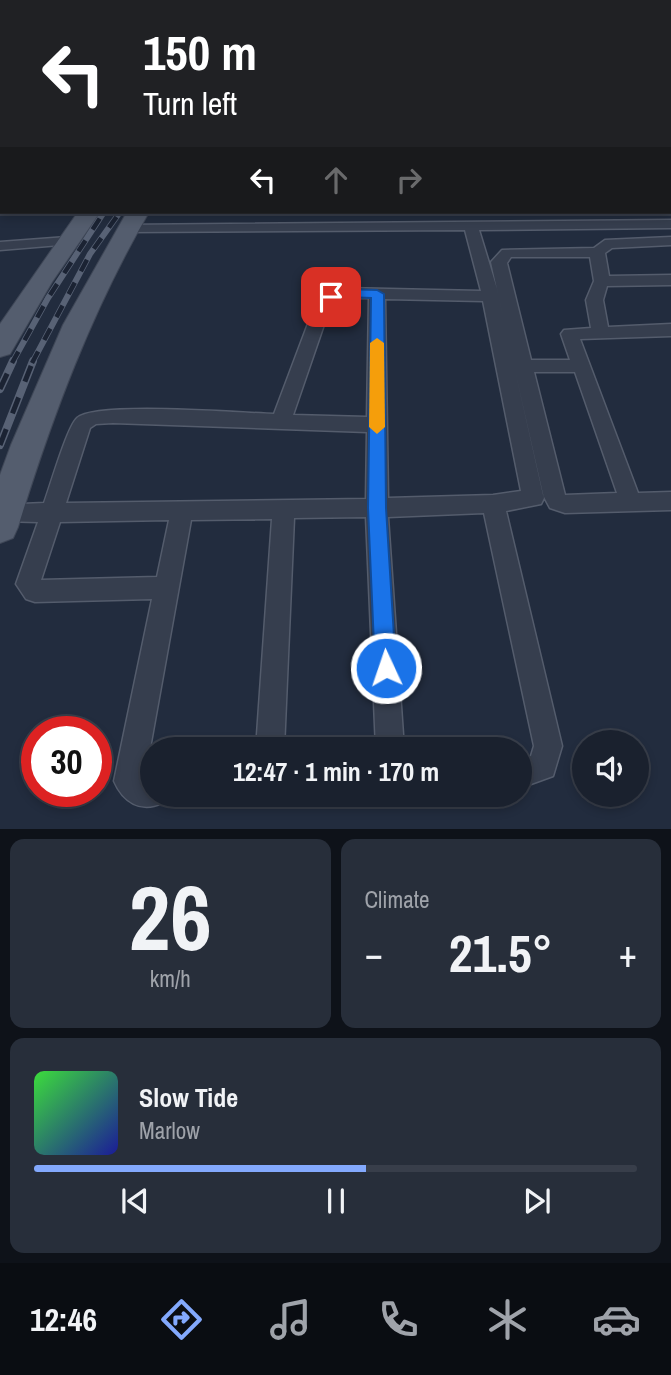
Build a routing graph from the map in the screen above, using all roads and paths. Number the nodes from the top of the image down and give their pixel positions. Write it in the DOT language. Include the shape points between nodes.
graph roads {
  1 [pos="87,214"];
  2 [pos="257,214"];
  3 [pos="558,219"];
  4 [pos="133,220"];
  5 [pos="464,222"];
  6 [pos="671,224"];
  7 [pos="597,225"];
  8 [pos="253,230"];
  9 [pos="67,241"];
  10 [pos="671,241"];
  11 [pos="0,246"];
  12 [pos="601,248"];
  13 [pos="671,280"];
  14 [pos="602,281"];
  15 [pos="377,294"];
  16 [pos="490,296"];
  17 [pos="671,330"];
  18 [pos="601,333"];
  19 [pos="0,346"];
  20 [pos="523,366"];
  21 [pos="581,366"];
  22 [pos="281,422"];
  23 [pos="377,425"];
  24 [pos="671,501"];
  25 [pos="631,502"];
  26 [pos="493,505"];
  27 [pos="377,508"];
  28 [pos="283,510"];
  29 [pos="182,511"];
  30 [pos="50,513"];
  31 [pos="2,520"];
  32 [pos="165,588"];
  33 [pos="271,737"];
  34 [pos="389,737"];
  35 [pos="532,770"];
  36 [pos="140,792"];
  1 -- 9 [label="main road"];
  2 -- 8 [label="street"];
  3 -- 5 [label="street"];
  3 -- 7 [label="street"];
  4 -- 8 [label="street"];
  4 -- 31 [label="main road" via="77,321"];
  5 -- 8 [label="street"];
  5 -- 16 [label="street"];
  6 -- 7 [label="street"];
  7 -- 12 [label="street"];
  9 -- 11 [label="street"];
  9 -- 19 [label="main road"];
  10 -- 12 [label="street"];
  12 -- 14 [label="street"];
  12 -- 20 [label="street" via="507,253 500,259"];
  13 -- 14 [label="street"];
  14 -- 18 [label="street" via="593,298"];
  15 -- 16 [label="street"];
  15 -- 22 [label="street" via="343,293 324,304"];
  15 -- 23 [label="street"];
  16 -- 26 [label="street" via="533,498"];
  17 -- 18 [label="street"];
  18 -- 21 [label="street" via="570,334"];
  20 -- 21 [label="street"];
  20 -- 25 [label="street" via="558,502"];
  21 -- 25 [label="street"];
  22 -- 23 [label="street"];
  22 -- 30 [label="street" via="92,417 76,434"];
  23 -- 27 [label="street"];
  24 -- 25 [label="street"];
  26 -- 27 [label="street"];
  26 -- 35 [label="street" via="548,746 543,766"];
  27 -- 28 [label="street"];
  27 -- 34 [label="street"];
  28 -- 29 [label="street"];
  28 -- 33 [label="street"];
  29 -- 30 [label="street"];
  29 -- 32 [label="street"];
  30 -- 31 [label="street"];
  30 -- 32 [label="street" via="28,584 34,591"];
  32 -- 36 [label="street" via="130,781"];
}
